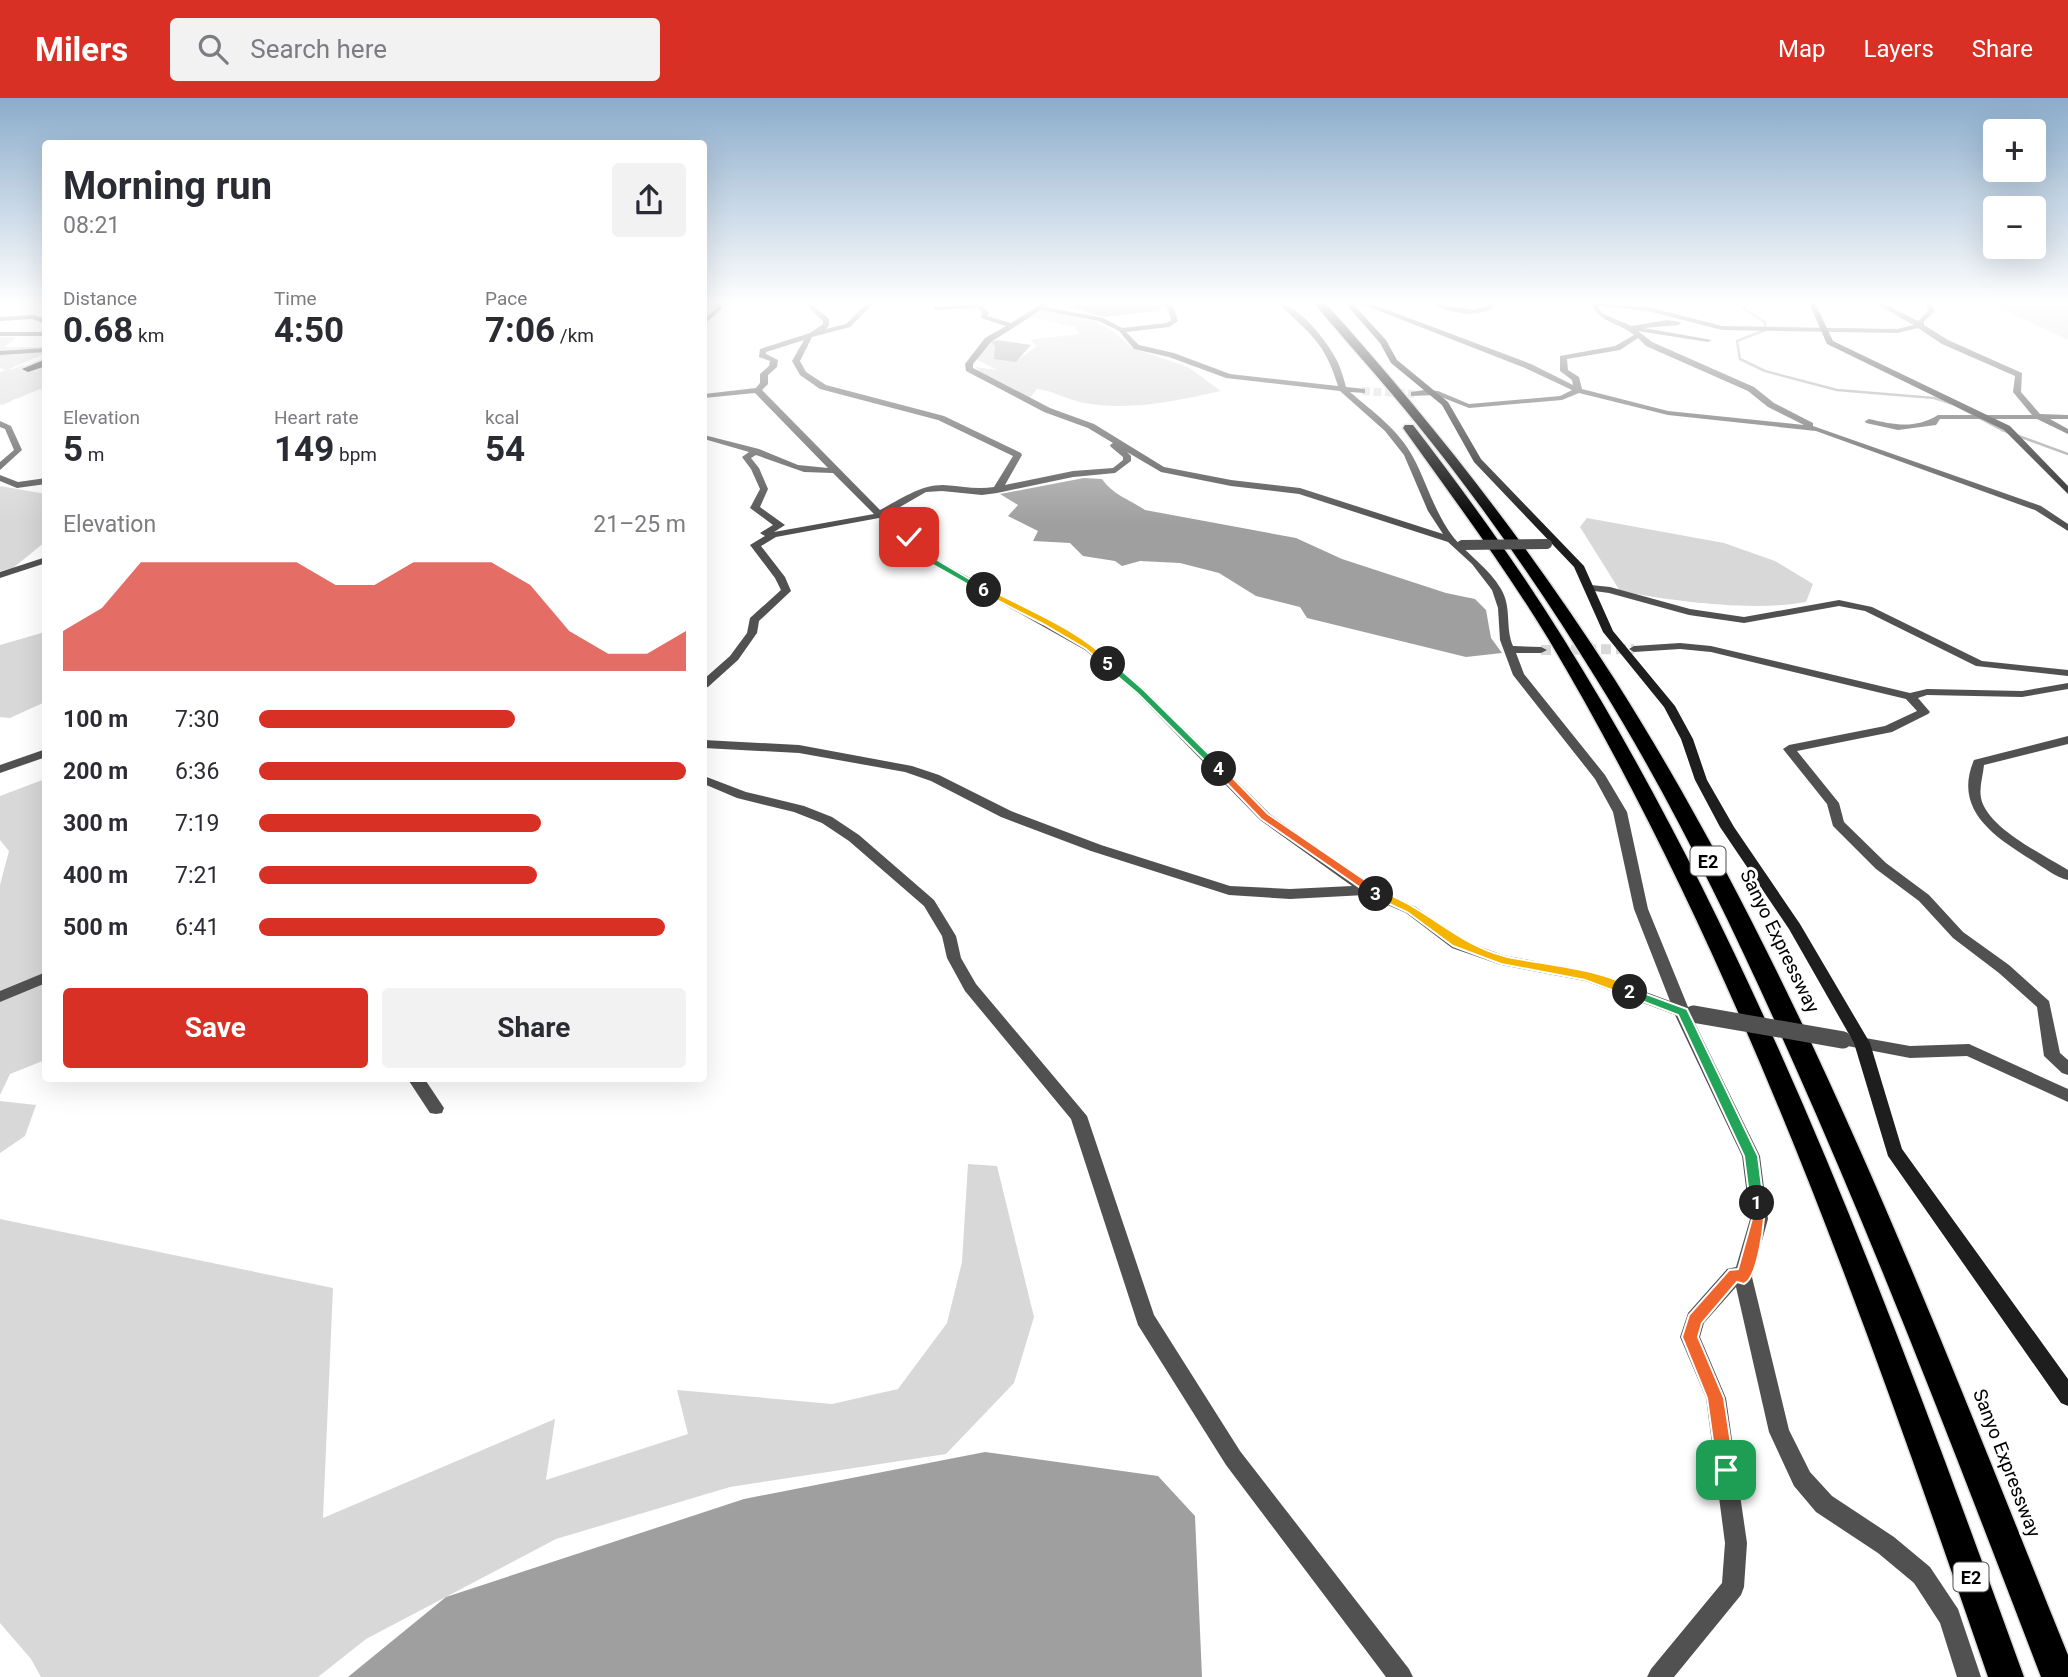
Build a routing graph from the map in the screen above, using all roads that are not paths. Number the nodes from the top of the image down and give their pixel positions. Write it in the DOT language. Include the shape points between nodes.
graph roads {
  1 [pos="764,377"];
  2 [pos="810,377"];
  3 [pos="984,377"];
  4 [pos="1235,377"];
  5 [pos="1339,377"];
  6 [pos="1369,377"];
  7 [pos="1383,377"];
  8 [pos="1411,377"];
  9 [pos="1550,377"];
  10 [pos="1573,377"];
  11 [pos="1723,377"];
  12 [pos="1903,377"];
  13 [pos="2019,377"];
  14 [pos="758,390"];
  15 [pos="1343,390"];
  16 [pos="1578,390"];
  17 [pos="1362,391"];
  18 [pos="1427,391"];
  19 [pos="1414,394"];
  20 [pos="707,396"];
  21 [pos="1983,415"];
  22 [pos="2037,416"];
  23 [pos="2068,417"];
  24 [pos="1869,421"];
  25 [pos="0,423"];
  26 [pos="1817,429"];
  27 [pos="2068,432"];
  28 [pos="707,438"];
  29 [pos="1117,440"];
  30 [pos="756,452"];
  31 [pos="0,467"];
  32 [pos="835,470"];
  33 [pos="0,478"];
  34 [pos="42,482"];
  35 [pos="33,485"];
  36 [pos="42,490"];
  37 [pos="997,490"];
  38 [pos="2068,491"];
  39 [pos="879,514"];
  40 [pos="2068,528"];
  41 [pos="758,541"];
  42 [pos="1457,543"];
  43 [pos="1560,544"];
  44 [pos="42,561"];
  45 [pos="0,575"];
  46 [pos="1591,588"];
  47 [pos="1509,649"];
  48 [pos="1634,649"];
  49 [pos="1541,650"];
  50 [pos="2068,673"];
  51 [pos="707,682"];
  52 [pos="2068,686"];
  53 [pos="1910,696"];
  54 [pos="2068,740"];
  55 [pos="707,744"];
  56 [pos="42,754"];
  57 [pos="0,769"];
  58 [pos="707,781"];
  59 [pos="2068,876"];
  60 [pos="1367,890"];
  61 [pos="42,979"];
  62 [pos="0,997"];
  63 [pos="1688,1013"];
  64 [pos="1862,1043"];
  65 [pos="2068,1069"];
  66 [pos="418,1082"];
  67 [pos="2068,1096"];
  68 [pos="436,1108"];
  69 [pos="1744,1277"];
  70 [pos="2068,1396"];
  71 [pos="1401,1677"];
  72 [pos="1659,1677"];
  73 [pos="1969,1677"];
  74 [pos="2006,1677"];
  75 [pos="2059,1677"];
  1 -- 14 [label="street"];
  2 -- 37 [label="street" via="823,387 941,418 1018,456"];
  3 -- 29 [label="street"];
  4 -- 15 [label="street"];
  5 -- 15 [label="street"];
  6 -- 74 [label="highway, E2" via="1488,534 1554,636 1672,849 1804,1138 1865,1287"];
  7 -- 75 [label="highway, Sanyo Expressway / E2" via="1438,440 1578,636 1647,750 1763,970 1910,1298"];
  8 -- 18 [label="street"];
  9 -- 16 [label="street"];
  10 -- 16 [label="street"];
  11 -- 26 [label="street"];
  12 -- 21 [label="street"];
  13 -- 22 [label="street" via="2017,392"];
  14 -- 20 [label="street"];
  14 -- 32 [label="street"];
  15 -- 17 [label="street"];
  15 -- 42 [label="street" via="1388,429 1408,454 1433,511"];
  16 -- 18 [label="street" via="1562,398 1469,406 1439,391"];
  16 -- 26 [label="street" via="1668,413"];
  18 -- 19 [label="street"];
  18 -- 43 [label="street" via="1445,404 1477,460"];
  21 -- 22 [label="street"];
  21 -- 24 [label="street" via="1938,417 1933,424 1898,428"];
  21 -- 38 [label="street" via="2007,428"];
  22 -- 23 [label="street"];
  22 -- 27 [label="street"];
  25 -- 31 [label="street" via="8,428 18,450"];
  26 -- 40 [label="street" via="2038,508"];
  28 -- 30 [label="street"];
  29 -- 37 [label="street" via="1110,442 1127,456 1123,466"];
  29 -- 42 [label="street" via="1161,469 1300,491"];
  30 -- 32 [label="street" via="799,469"];
  30 -- 41 [label="street" via="746,457 764,489 755,508 780,525 757,537"];
  32 -- 39 [label="street"];
  33 -- 35 [label="street"];
  34 -- 35 [label="street"];
  35 -- 36 [label="street" via="27,488"];
  37 -- 39 [label="street" via="925,490"];
  39 -- 41 [label="street"];
  39 -- 60 [label="street" via="951,573 1089,648 1141,692 1265,817"];
  41 -- 51 [label="street" via="755,545 786,591 754,620 752,633 734,658"];
  42 -- 43 [label="street, bridge"];
  42 -- 47 [label="street" via="1497,590"];
  43 -- 46 [label="street"];
  44 -- 45 [label="street"];
  46 -- 50 [label="street" via="1744,620 1839,603 1868,609 1980,664"];
  46 -- 64 [label="street" via="1608,632 1670,706 1727,827 1795,927"];
  47 -- 49 [label="street"];
  47 -- 63 [label="street" via="1519,675 1601,778 1620,811 1641,909"];
  48 -- 53 [label="street" via="1711,649"];
  52 -- 53 [label="street" via="2022,694 1927,692"];
  53 -- 65 [label="street" via="1924,712 1888,729 1789,749 1833,803 1838,823 1881,866 1924,898 1958,935 2044,1005 2052,1056"];
  54 -- 59 [label="street" via="1978,763 1974,801 2001,833"];
  55 -- 60 [label="street" via="799,749 908,769 1006,814 1096,848 1229,890 1290,894"];
  56 -- 57 [label="street"];
  58 -- 71 [label="street" via="827,820 855,838 929,903 970,987 1079,1116 1144,1319 1233,1458"];
  60 -- 63 [label="street" via="1411,909 1457,944 1501,960 1587,976"];
  61 -- 62 [label="street"];
  63 -- 64 [label="street, bridge"];
  63 -- 69 [label="street" via="1751,1156 1759,1219"];
  64 -- 67 [label="street" via="1910,1052 1969,1050"];
  64 -- 70 [label="street" via="1894,1151"];
  66 -- 68 [label="street"];
  69 -- 72 [label="street" via="1734,1275 1695,1320 1690,1337 1716,1398 1736,1542 1734,1587"];
  69 -- 73 [label="street" via="1779,1432 1802,1479 1824,1504 1922,1575 1950,1617"];
}
